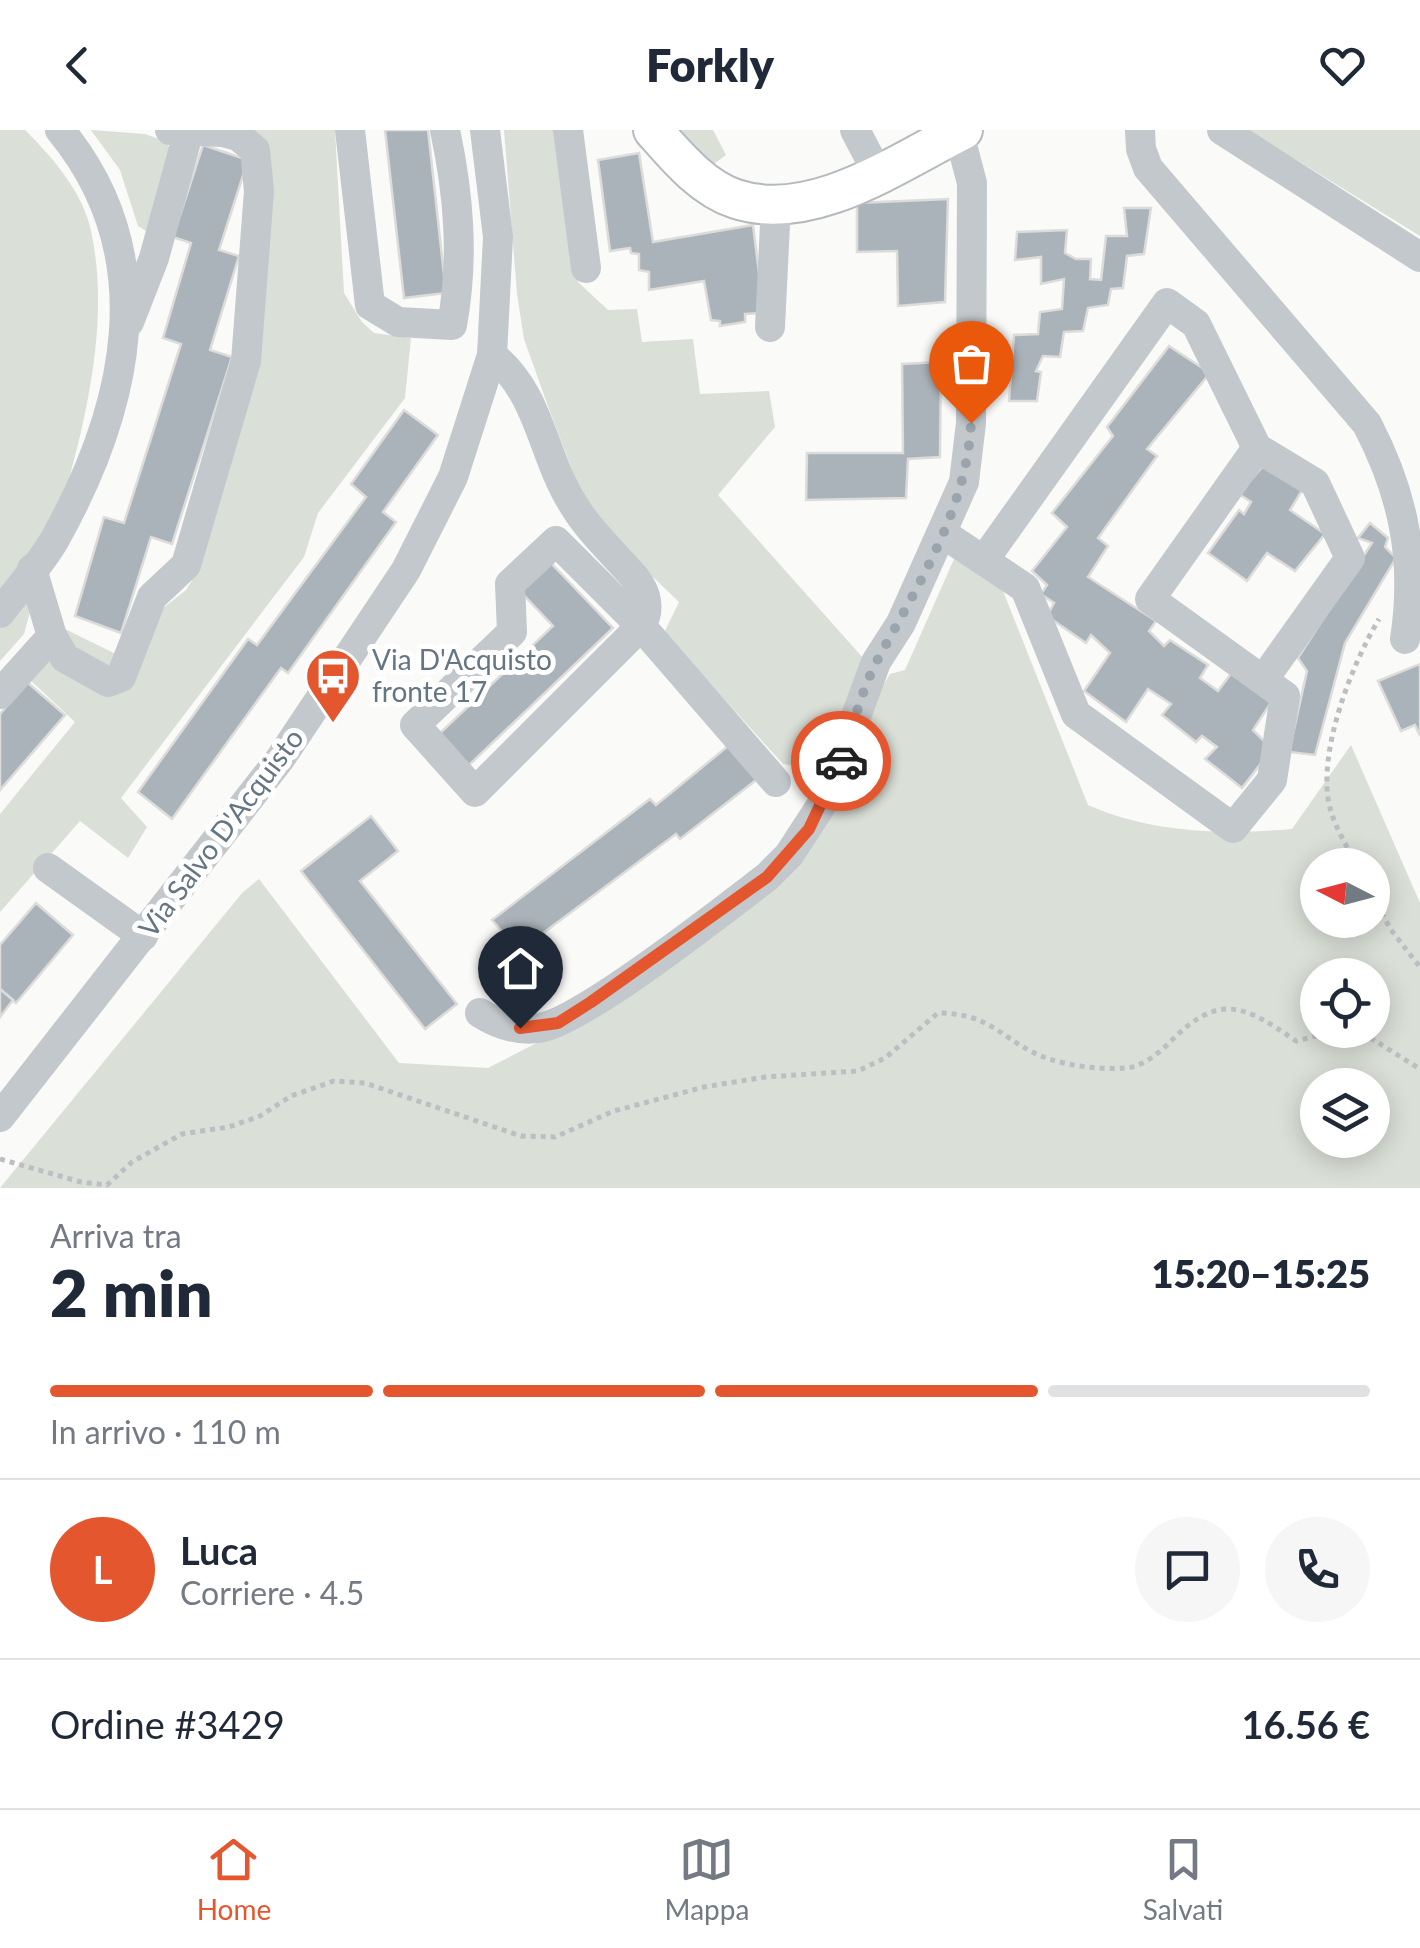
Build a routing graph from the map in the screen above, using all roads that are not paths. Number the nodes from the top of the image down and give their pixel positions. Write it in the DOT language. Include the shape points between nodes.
graph roads {
  1 [pos="60,130"];
  2 [pos="350,130"];
  3 [pos="445,130"];
  4 [pos="485,130"];
  5 [pos="568,130"];
  6 [pos="653,130"];
  7 [pos="855,130"];
  8 [pos="1140,130"];
  9 [pos="1222,130"];
  10 [pos="960,131"];
  11 [pos="179,132"];
  12 [pos="878,172"];
  13 [pos="776,204"];
  14 [pos="1420,256"];
  15 [pos="586,268"];
  16 [pos="128,325"];
  17 [pos="770,327"];
  18 [pos="492,356"];
  19 [pos="1257,448"];
  20 [pos="942,533"];
  21 [pos="984,560"];
  22 [pos="32,570"];
  23 [pos="0,613"];
  24 [pos="641,626"];
  25 [pos="52,636"];
  26 [pos="1405,640"];
  27 [pos="1263,680"];
  28 [pos="0,694"];
  29 [pos="776,782"];
  30 [pos="48,868"];
  31 [pos="143,936"];
  32 [pos="480,1012"];
  33 [pos="0,1117"];
  1 -- 16 [label="street" via="87,162 118,241"];
  2 -- 3 [label="street" via="370,306 398,322 452,326 461,273 456,182"];
  4 -- 18 [label="street, Via Salvo D'Acquisto" via="498,238"];
  5 -- 15 [label="street"];
  6 -- 13 [label="main road" via="708,184 738,200"];
  7 -- 12 [label="street"];
  8 -- 26 [label="street" via="1148,168 1367,424 1401,504 1412,573"];
  9 -- 14 [label="street"];
  10 -- 12 [label="main road"];
  10 -- 20 [label="street" via="972,184 971,423 964,482"];
  11 -- 16 [label="street" via="154,258"];
  11 -- 25 [label="street" via="223,132 255,150 259,191 246,361 186,565 152,597 121,677 108,682 64,658"];
  12 -- 13 [label="main road" via="819,198"];
  13 -- 17 [label="street"];
  16 -- 22 [label="street" via="111,414 54,540"];
  18 -- 24 [label="street" via="526,392 572,503 643,590 647,615"];
  18 -- 31 [label="street, Via Salvo D'Acquisto" via="453,477 406,570 280,759"];
  19 -- 21 [label="street" via="1196,324 1168,303"];
  19 -- 27 [label="street" via="1315,483 1350,558"];
  19 -- 27 [label="street" via="1150,599"];
  20 -- 21 [label="street"];
  20 -- 32 [label="street" via="876,662 826,798 789,855 740,897 558,1023 520,1028"];
  21 -- 27 [label="street" via="1024,588 1076,714 1233,828 1272,780 1285,696"];
  22 -- 23 [label="street"];
  22 -- 25 [label="street"];
  24 -- 24 [label="street" via="474,792 415,726 512,632 510,584 556,541"];
  24 -- 29 [label="street"];
  25 -- 28 [label="street"];
  30 -- 31 [label="street"];
  31 -- 33 [label="street, Via Salvo D'Acquisto"];
}
